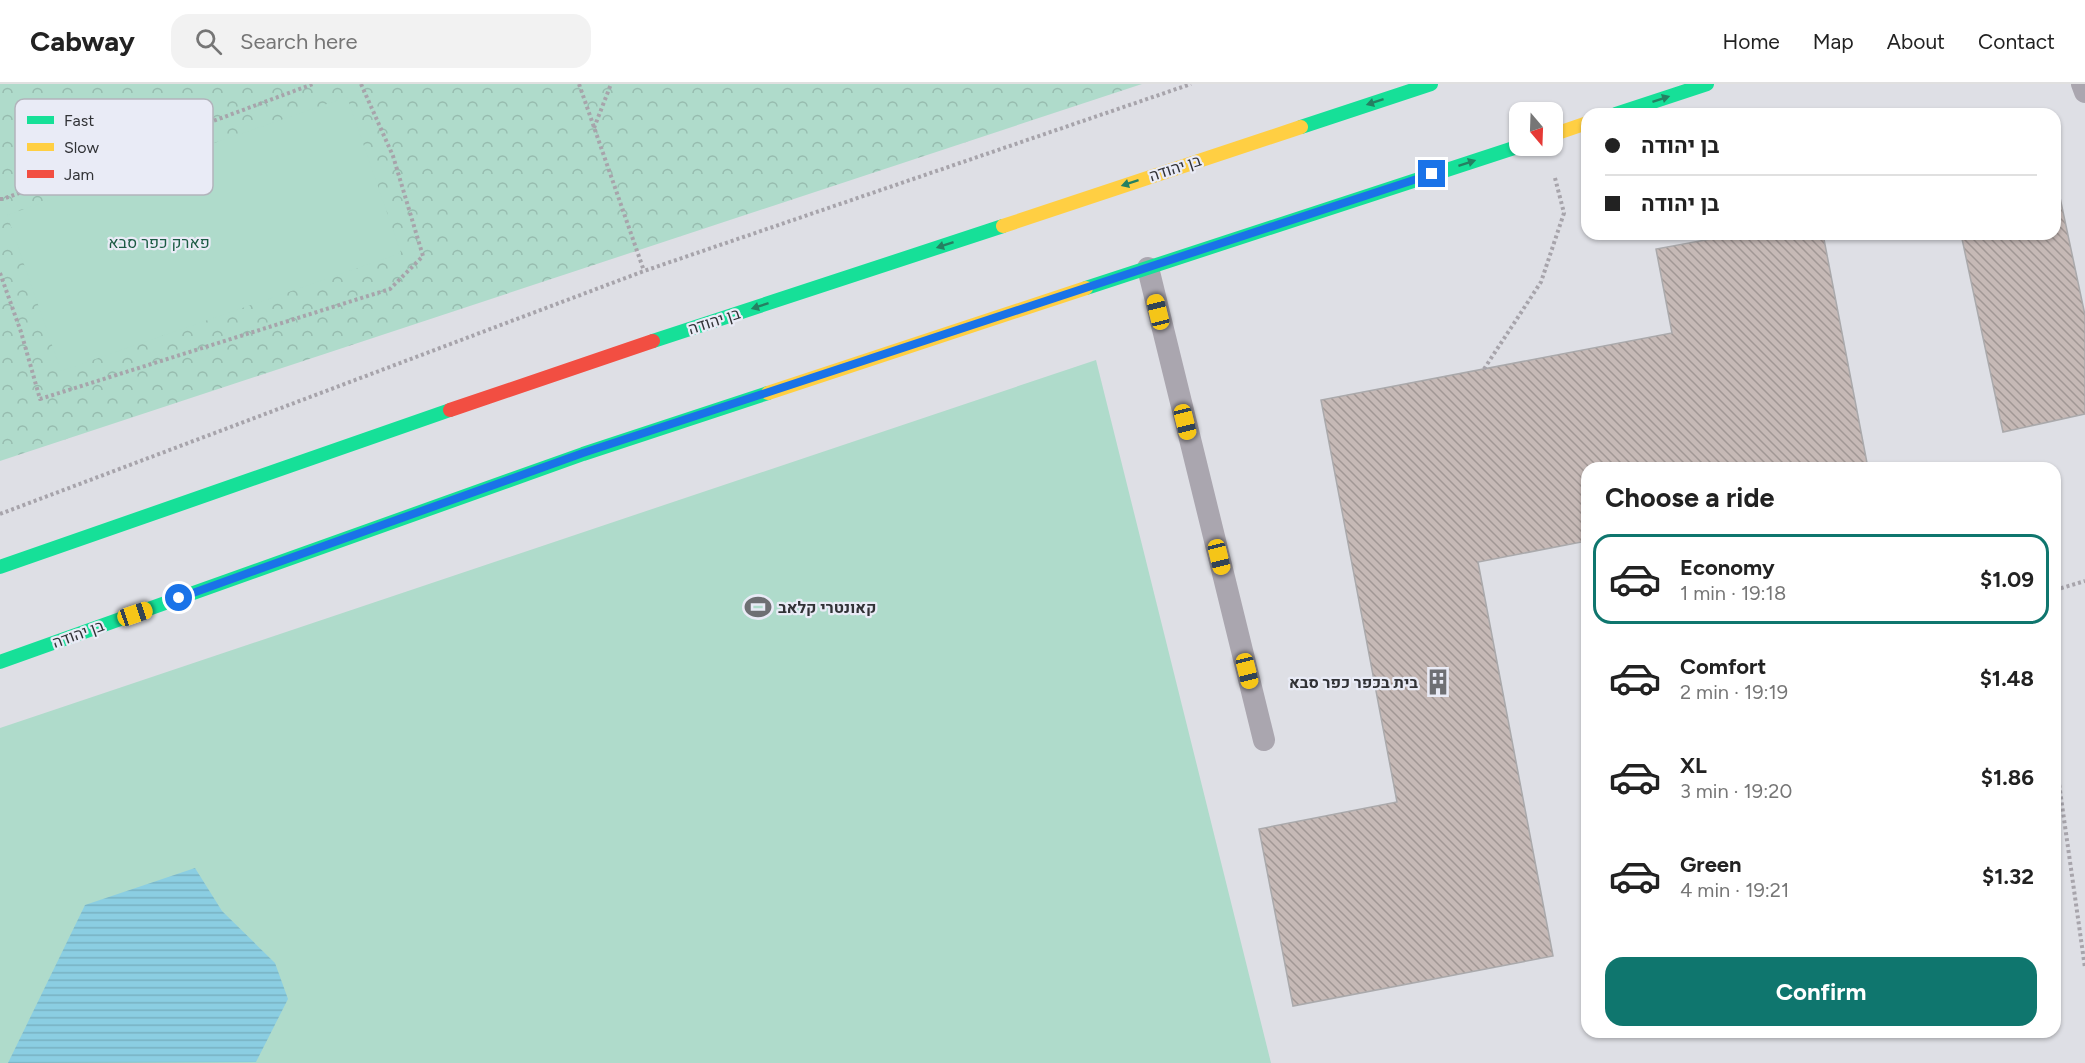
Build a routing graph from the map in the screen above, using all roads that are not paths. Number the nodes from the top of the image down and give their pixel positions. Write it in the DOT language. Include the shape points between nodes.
graph roads {
  1 [pos="1431,84"];
  2 [pos="1707,84"];
  3 [pos="2082,84"];
  4 [pos="2085,92"];
  5 [pos="1634,108"];
  6 [pos="1581,125"];
  7 [pos="1563,131"];
  8 [pos="1509,150"];
  9 [pos="1148,268"];
  10 [pos="0,567"];
  11 [pos="0,662"];
  12 [pos="1264,740"];
  1 -- 10 [label="main road, בן יהודה, one-way" via="554,374"];
  5 -- 2 [label="main road, one-way"];
  3 -- 4 [label="lane"];
  6 -- 7 [label="main road"];
  9 -- 8 [label="main road, בן יהודה, one-way"];
  9 -- 11 [label="main road, בן יהודה" via="583,453"];
  9 -- 12 [label="lane"];
}
